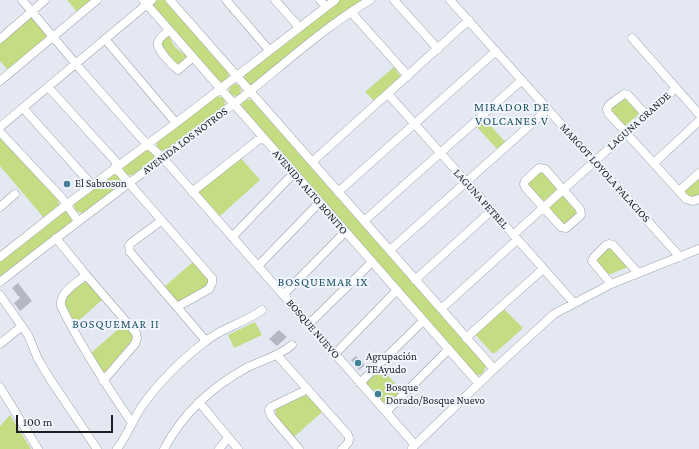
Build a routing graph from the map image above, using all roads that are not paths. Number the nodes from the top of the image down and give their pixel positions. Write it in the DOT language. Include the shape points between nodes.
graph roads {
  1 [pos="22,0"];
  2 [pos="45,0"];
  3 [pos="97,0"];
  4 [pos="170,0"];
  5 [pos="226,0"];
  6 [pos="275,0"];
  7 [pos="320,0"];
  8 [pos="335,0"];
  9 [pos="370,0"];
  10 [pos="394,0"];
  11 [pos="450,0"];
  12 [pos="147,1"];
  13 [pos="326,7"];
  14 [pos="32,12"];
  15 [pos="351,12"];
  16 [pos="469,20"];
  17 [pos="298,27"];
  18 [pos="169,30"];
  19 [pos="53,36"];
  20 [pos="632,38"];
  21 [pos="0,39"];
  22 [pos="105,39"];
  23 [pos="438,49"];
  24 [pos="269,50"];
  25 [pos="496,51"];
  26 [pos="193,57"];
  27 [pos="75,63"];
  28 [pos="236,76"];
  29 [pos="408,76"];
  30 [pos="522,80"];
  31 [pos="0,81"];
  32 [pos="48,86"];
  33 [pos="676,88"];
  34 [pos="220,89"];
  35 [pos="250,92"];
  36 [pos="388,94"];
  37 [pos="233,104"];
  38 [pos="23,108"];
  39 [pos="548,109"];
  40 [pos="699,114"];
  41 [pos="646,115"];
  42 [pos="699,121"];
  43 [pos="176,123"];
  44 [pos="414,124"];
  45 [pos="0,127"];
  46 [pos="0,132"];
  47 [pos="626,132"];
  48 [pos="262,137"];
  49 [pos="148,144"];
  50 [pos="440,153"];
  51 [pos="163,158"];
  52 [pos="595,161"];
  53 [pos="312,162"];
  54 [pos="654,163"];
  55 [pos="117,166"];
  56 [pos="699,173"];
  57 [pos="294,174"];
  58 [pos="466,182"];
  59 [pos="129,183"];
  60 [pos="92,185"];
  61 [pos="563,189"];
  62 [pos="679,191"];
  63 [pos="192,192"];
  64 [pos="338,192"];
  65 [pos="15,194"];
  66 [pos="699,199"];
  67 [pos="319,203"];
  68 [pos="66,205"];
  69 [pos="0,206"];
  70 [pos="543,207"];
  71 [pos="491,211"];
  72 [pos="78,221"];
  73 [pos="161,221"];
  74 [pos="364,221"];
  75 [pos="346,232"];
  76 [pos="232,237"];
  77 [pos="515,237"];
  78 [pos="56,238"];
  79 [pos="699,249"];
  80 [pos="390,250"];
  81 [pos="0,257"];
  82 [pos="680,257"];
  83 [pos="372,262"];
  84 [pos="258,266"];
  85 [pos="543,269"];
  86 [pos="638,273"];
  87 [pos="86,275"];
  88 [pos="415,280"];
  89 [pos="0,282"];
  90 [pos="611,284"];
  91 [pos="397,290"];
  92 [pos="0,295"];
  93 [pos="283,295"];
  94 [pos="574,303"];
  95 [pos="177,307"];
  96 [pos="441,309"];
  97 [pos="262,310"];
  98 [pos="423,321"];
  99 [pos="309,324"];
  100 [pos="22,326"];
  101 [pos="466,338"];
  102 [pos="206,341"];
  103 [pos="0,344"];
  104 [pos="292,345"];
  105 [pos="448,349"];
  106 [pos="335,354"];
  107 [pos="277,355"];
  108 [pos="494,369"];
  109 [pos="103,381"];
  110 [pos="360,383"];
  111 [pos="479,384"];
  112 [pos="0,387"];
  113 [pos="308,390"];
  114 [pos="199,402"];
  115 [pos="386,412"];
  116 [pos="132,423"];
  117 [pos="228,438"];
  118 [pos="414,447"];
  119 [pos="38,449"];
  120 [pos="97,449"];
  121 [pos="117,449"];
  122 [pos="164,449"];
  123 [pos="219,449"];
  124 [pos="238,449"];
  125 [pos="299,449"];
  126 [pos="342,449"];
  1 -- 14 [label="street, BOSQUE NUEVO"];
  2 -- 14 [label="street"];
  3 -- 19 [label="street"];
  4 -- 28 [label="street, AVENIDA ALTO BONITO"];
  5 -- 24 [label="street"];
  6 -- 17 [label="street"];
  7 -- 13 [label="street"];
  8 -- 13 [label="street, AVENIDA LOS NOTROS"];
  9 -- 15 [label="street, AVENIDA LOS NOTROS"];
  10 -- 23 [label="street"];
  11 -- 16 [label="street, MARGOT LOYOLA PALACIOS"];
  12 -- 18 [label="street, AVENIDA ALTO BONITO"];
  12 -- 22 [label="street"];
  13 -- 17 [label="street, AVENIDA LOS NOTROS"];
  14 -- 19 [label="street, BOSQUE NUEVO"];
  14 -- 21 [label="street"];
  15 -- 29 [label="street"];
  15 -- 35 [label="street, AVENIDA LOS NOTROS"];
  16 -- 23 [label="street"];
  16 -- 25 [label="street, MARGOT LOYOLA PALACIOS"];
  17 -- 24 [label="street, AVENIDA LOS NOTROS"];
  18 -- 26 [label="street, AVENIDA ALTO BONITO"];
  18 -- 26 [label="street" via="158,40 159,49 178,70"];
  19 -- 27 [label="street, BOSQUE NUEVO"];
  19 -- 31 [label="street"];
  20 -- 33 [label="street"];
  22 -- 27 [label="street"];
  22 -- 43 [label="street"];
  23 -- 29 [label="street"];
  24 -- 28 [label="street, AVENIDA LOS NOTROS"];
  25 -- 30 [label="street, MARGOT LOYOLA PALACIOS"];
  25 -- 44 [label="street"];
  26 -- 34 [label="street, AVENIDA ALTO BONITO"];
  27 -- 32 [label="street"];
  27 -- 49 [label="street, BOSQUE NUEVO"];
  28 -- 34 [label="street, AVENIDA LOS NOTROS"];
  28 -- 35 [label="street, AVENIDA ALTO BONITO"];
  29 -- 36 [label="street"];
  30 -- 39 [label="street, MARGOT LOYOLA PALACIOS"];
  30 -- 50 [label="street"];
  32 -- 38 [label="street"];
  32 -- 55 [label="street"];
  33 -- 40 [label="street"];
  33 -- 41 [label="street, LAGUNA GRANDE"];
  34 -- 37 [label="street, AVENIDA ALTO BONITO"];
  34 -- 43 [label="street, AVENIDA LOS NOTROS"];
  35 -- 37 [label="street, AVENIDA LOS NOTROS"];
  35 -- 53 [label="street, AVENIDA ALTO BONITO"];
  36 -- 44 [label="street, LAGUNA PETREL"];
  36 -- 53 [label="street"];
  37 -- 48 [label="street, AVENIDA ALTO BONITO"];
  37 -- 51 [label="street, AVENIDA LOS NOTROS"];
  38 -- 45 [label="street"];
  38 -- 60 [label="street"];
  39 -- 52 [label="street, MARGOT LOYOLA PALACIOS"];
  39 -- 58 [label="street"];
  41 -- 47 [label="street, LAGUNA GRANDE"];
  41 -- 47 [label="street" via="628,95 624,94 609,105 608,113"];
  42 -- 54 [label="street"];
  43 -- 49 [label="street, AVENIDA LOS NOTROS"];
  44 -- 50 [label="street, LAGUNA PETREL"];
  44 -- 64 [label="street"];
  46 -- 68 [label="street"];
  47 -- 52 [label="street, LAGUNA GRANDE"];
  47 -- 54 [label="street"];
  48 -- 57 [label="street, AVENIDA ALTO BONITO"];
  48 -- 63 [label="street"];
  49 -- 51 [label="street, BOSQUE NUEVO"];
  49 -- 55 [label="street, AVENIDA LOS NOTROS"];
  50 -- 58 [label="street, LAGUNA PETREL"];
  50 -- 74 [label="street"];
  51 -- 59 [label="street, AVENIDA LOS NOTROS"];
  51 -- 63 [label="street, BOSQUE NUEVO"];
  52 -- 61 [label="street, LAGUNA GRANDE"];
  52 -- 82 [label="street, MARGOT LOYOLA PALACIOS"];
  53 -- 64 [label="street, AVENIDA ALTO BONITO"];
  54 -- 62 [label="street"];
  55 -- 59 [label="street"];
  55 -- 60 [label="street, AVENIDA LOS NOTROS"];
  56 -- 62 [label="street"];
  57 -- 67 [label="street, AVENIDA ALTO BONITO"];
  57 -- 76 [label="street"];
  58 -- 71 [label="street, LAGUNA PETREL"];
  58 -- 80 [label="street"];
  59 -- 72 [label="street, AVENIDA LOS NOTROS"];
  59 -- 73 [label="street"];
  60 -- 68 [label="street, AVENIDA LOS NOTROS"];
  61 -- 70 [label="street, LAGUNA GRANDE"];
  61 -- 70 [label="street" via="582,211 581,215 566,228 561,227"];
  61 -- 70 [label="street" via="545,169 539,168 524,184"];
  62 -- 66 [label="street" via="688,200"];
  63 -- 76 [label="street, BOSQUE NUEVO"];
  64 -- 74 [label="street, AVENIDA ALTO BONITO"];
  65 -- 69 [label="street"];
  67 -- 75 [label="street, AVENIDA ALTO BONITO"];
  67 -- 84 [label="street"];
  68 -- 72 [label="street"];
  68 -- 81 [label="street, AVENIDA LOS NOTROS"];
  70 -- 77 [label="street, LAGUNA GRANDE"];
  71 -- 77 [label="street, LAGUNA PETREL"];
  71 -- 88 [label="street"];
  72 -- 78 [label="street, AVENIDA LOS NOTROS"];
  73 -- 95 [label="street" via="131,243 129,250"];
  73 -- 95 [label="street" via="212,281 209,289"];
  74 -- 80 [label="street, AVENIDA ALTO BONITO"];
  75 -- 83 [label="street, AVENIDA ALTO BONITO"];
  75 -- 93 [label="street"];
  76 -- 84 [label="street, BOSQUE NUEVO"];
  77 -- 85 [label="street, LAGUNA PETREL"];
  77 -- 96 [label="street, LAGUNA GRANDE"];
  78 -- 87 [label="street"];
  78 -- 89 [label="street, AVENIDA LOS NOTROS"];
  79 -- 82 [label="street"];
  80 -- 88 [label="street, AVENIDA ALTO BONITO"];
  82 -- 86 [label="street"];
  83 -- 91 [label="street, AVENIDA ALTO BONITO"];
  83 -- 99 [label="street"];
  84 -- 93 [label="street, BOSQUE NUEVO"];
  85 -- 94 [label="street, LAGUNA PETREL"];
  85 -- 101 [label="street"];
  86 -- 90 [label="street"];
  86 -- 90 [label="street" via="613,246 606,245 592,261"];
  87 -- 109 [label="street" via="62,295 60,304"];
  87 -- 109 [label="street" via="136,335 135,344"];
  88 -- 96 [label="street, AVENIDA ALTO BONITO"];
  90 -- 94 [label="street"];
  91 -- 98 [label="street, AVENIDA ALTO BONITO"];
  91 -- 106 [label="street"];
  92 -- 100 [label="street"];
  93 -- 99 [label="street, BOSQUE NUEVO"];
  94 -- 108 [label="street" via="551,316"];
  95 -- 102 [label="street"];
  96 -- 101 [label="street, AVENIDA ALTO BONITO"];
  97 -- 102 [label="street"];
  98 -- 105 [label="street, AVENIDA ALTO BONITO"];
  98 -- 110 [label="street"];
  99 -- 106 [label="street, BOSQUE NUEVO"];
  100 -- 103 [label="street"];
  100 -- 120 [label="street" via="50,379"];
  101 -- 108 [label="street, AVENIDA ALTO BONITO"];
  102 -- 116 [label="street" via="160,383"];
  104 -- 107 [label="street"];
  105 -- 111 [label="street, AVENIDA ALTO BONITO"];
  105 -- 115 [label="street"];
  106 -- 110 [label="street, BOSQUE NUEVO"];
  107 -- 113 [label="street"];
  107 -- 114 [label="street" via="235,375"];
  108 -- 111 [label="street"];
  109 -- 116 [label="street"];
  110 -- 115 [label="street, BOSQUE NUEVO"];
  111 -- 118 [label="street"];
  112 -- 119 [label="street"];
  113 -- 125 [label="street" via="269,410 271,416"];
  113 -- 126 [label="street" via="348,435 348,443"];
  114 -- 117 [label="street"];
  114 -- 122 [label="street" via="179,425"];
  115 -- 118 [label="street, BOSQUE NUEVO"];
  116 -- 121 [label="street"];
  117 -- 123 [label="street"];
  117 -- 124 [label="street"];
}
